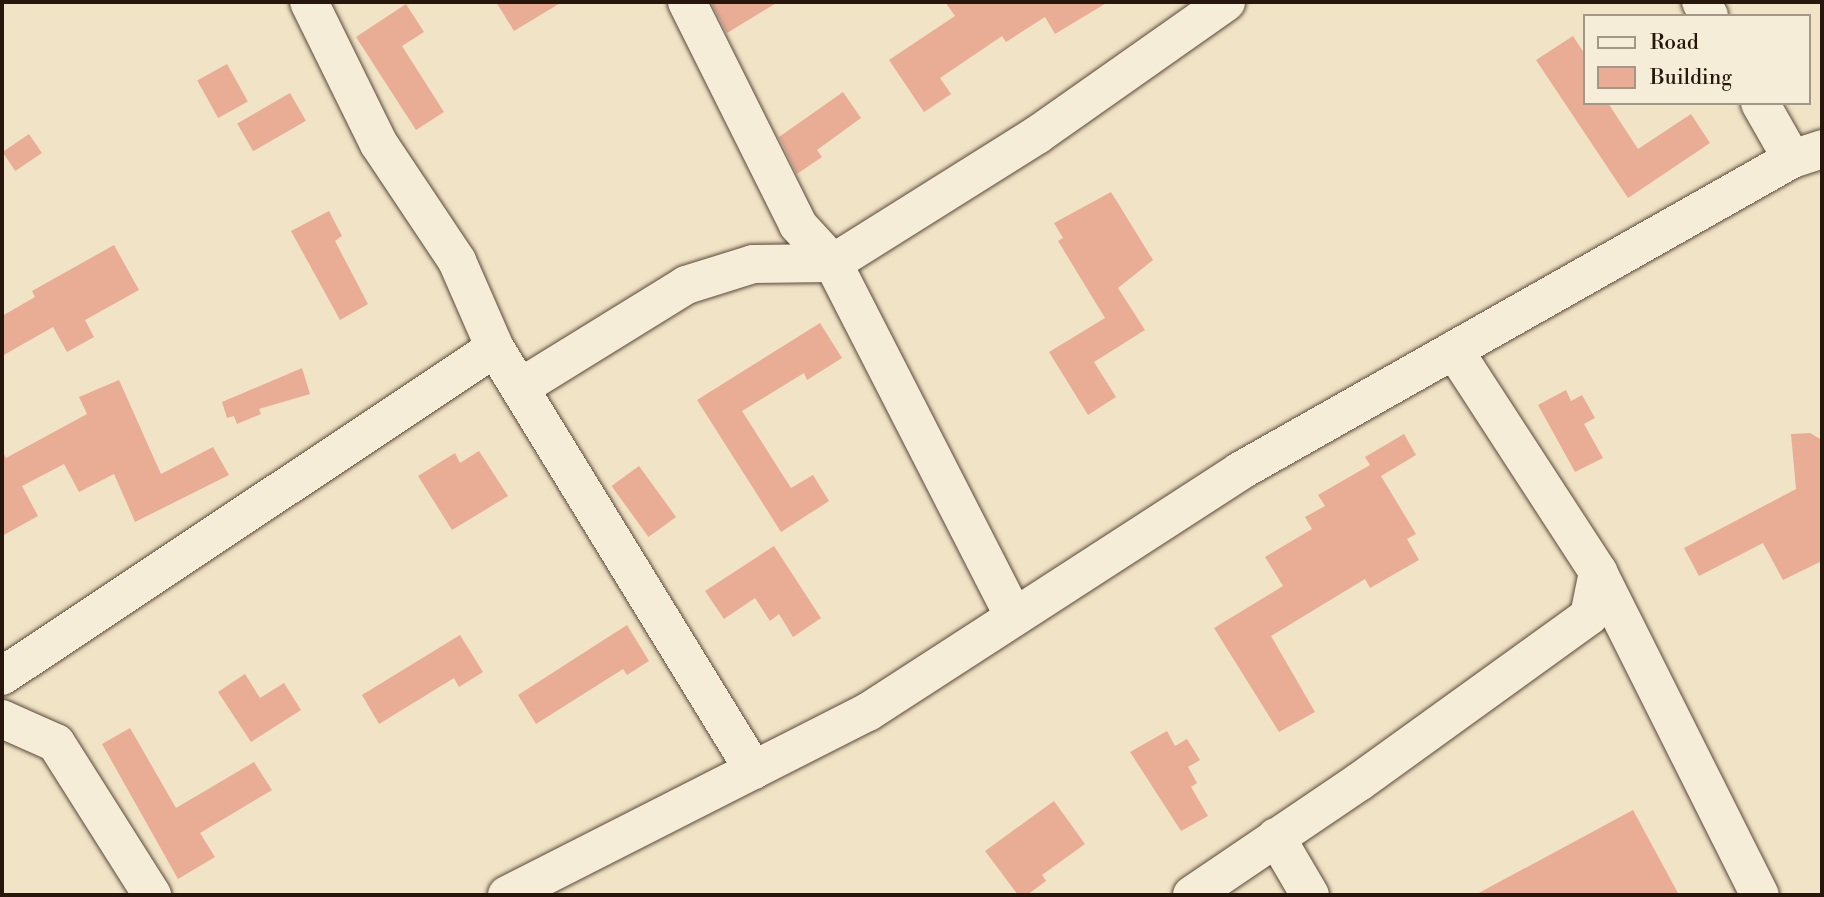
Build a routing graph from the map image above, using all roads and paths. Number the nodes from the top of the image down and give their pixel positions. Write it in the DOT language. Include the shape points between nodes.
graph roads {
  1 [pos="309,2"];
  2 [pos="687,2"];
  3 [pos="1226,2"];
  4 [pos="1762,105"];
  5 [pos="1807,154"];
  6 [pos="833,263"];
  7 [pos="495,348"];
  8 [pos="1454,351"];
  9 [pos="521,387"];
  10 [pos="1598,572"];
  11 [pos="1014,617"];
  12 [pos="2,676"];
  13 [pos="2,719"];
  14 [pos="754,770"];
  15 [pos="1276,837"];
  16 [pos="152,895"];
  17 [pos="507,895"];
  18 [pos="1192,895"];
  19 [pos="1310,895"];
  20 [pos="1760,895"];
  1 -- 7 [label="street" via="379,144 457,261"];
  2 -- 6 [label="street" via="797,225"];
  3 -- 6 [label="street" via="1037,135"];
  4 -- 5 [label="street"];
  5 -- 8 [label="street"];
  6 -- 9 [label="street" via="753,264 686,285"];
  6 -- 11 [label="street"];
  7 -- 9 [label="street"];
  7 -- 12 [label="street"];
  8 -- 10 [label="street"];
  8 -- 11 [label="street" via="1240,471"];
  9 -- 14 [label="street"];
  10 -- 15 [label="street" via="1589,616"];
  10 -- 20 [label="street"];
  11 -- 14 [label="street" via="869,712"];
  13 -- 16 [label="street" via="56,743"];
  14 -- 17 [label="street"];
  15 -- 18 [label="street"];
  15 -- 19 [label="street"];
}
